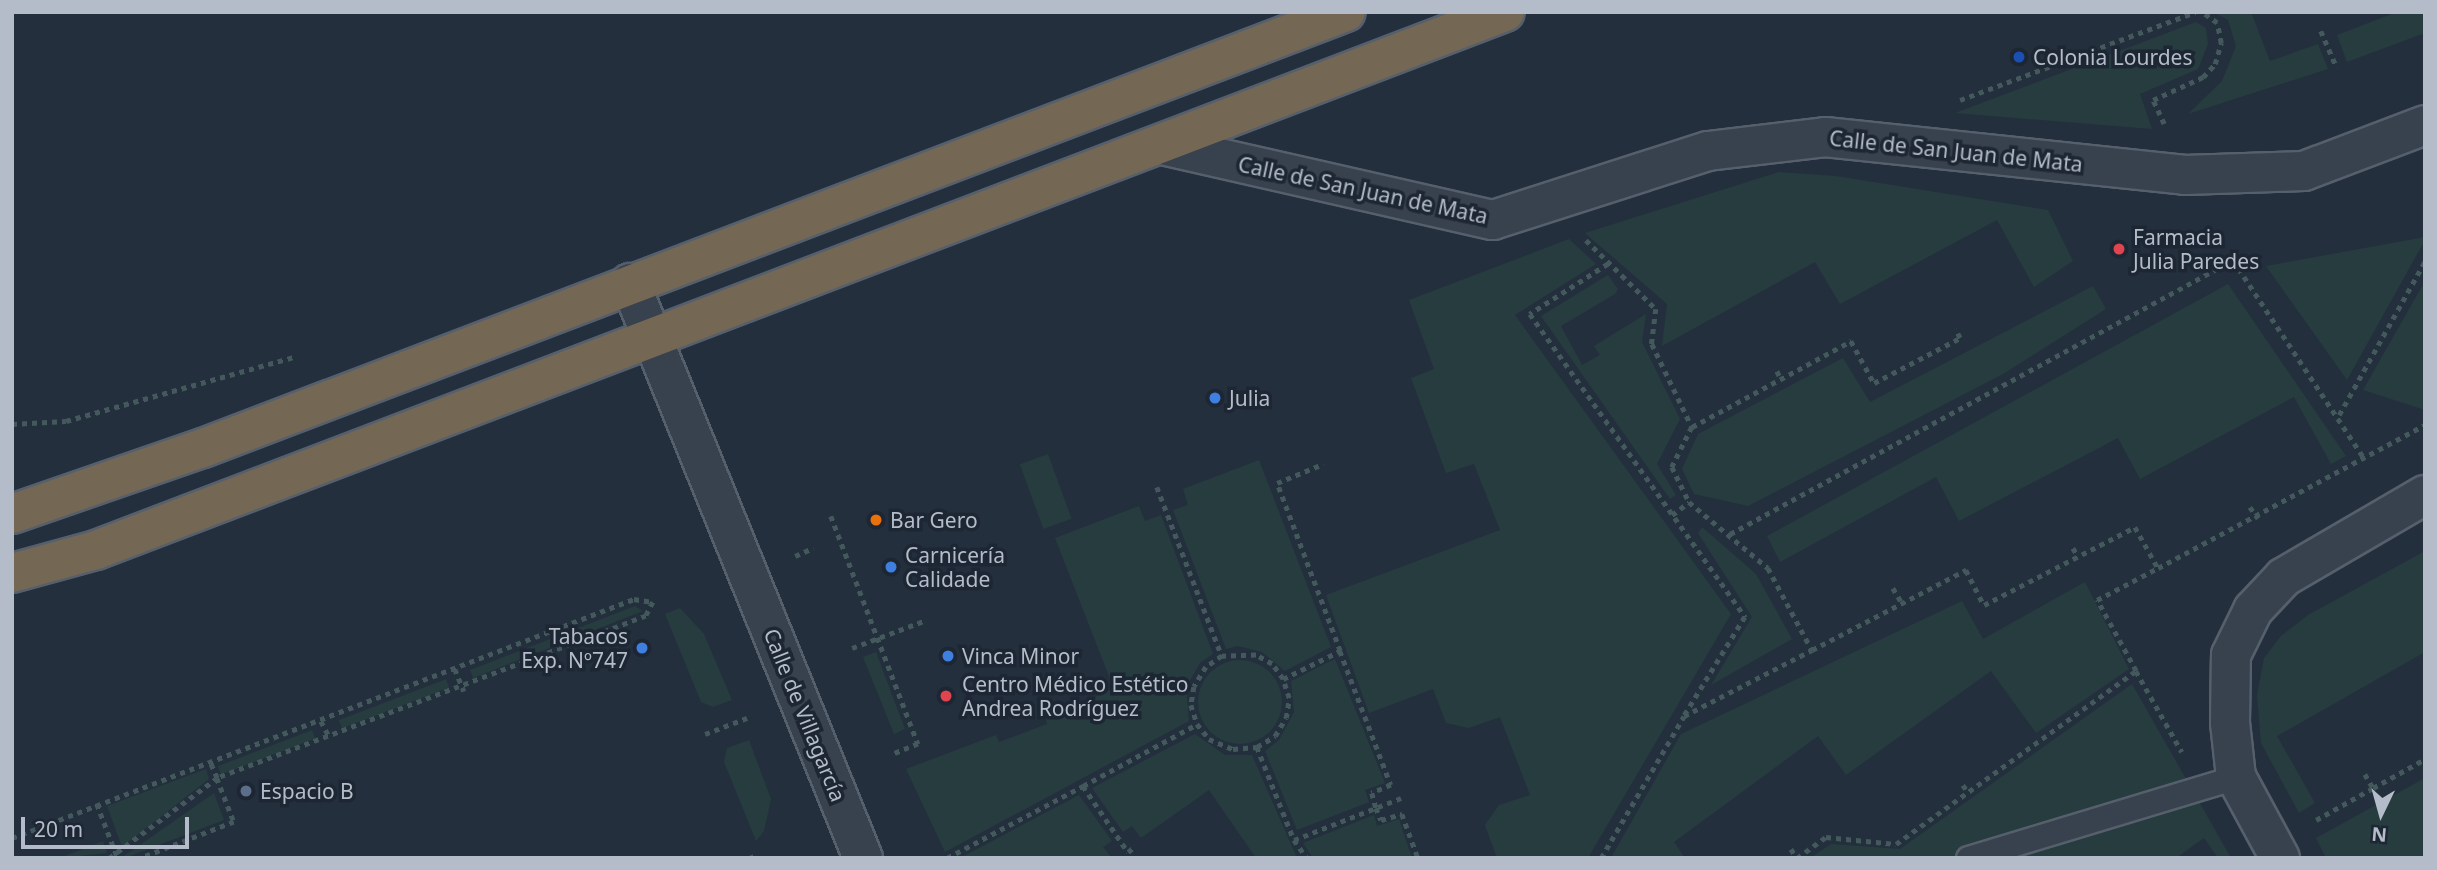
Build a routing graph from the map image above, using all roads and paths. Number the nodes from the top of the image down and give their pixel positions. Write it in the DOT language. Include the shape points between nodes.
graph roads {
  1 [pos="1346,12"];
  2 [pos="1505,12"];
  3 [pos="2195,12"];
  4 [pos="2202,12"];
  5 [pos="2321,31"];
  6 [pos="2337,68"];
  7 [pos="1952,103"];
  8 [pos="2425,125"];
  9 [pos="2169,135"];
  10 [pos="1162,145"];
  11 [pos="1580,235"];
  12 [pos="2425,261"];
  13 [pos="1608,264"];
  14 [pos="631,283"];
  15 [pos="1955,329"];
  16 [pos="653,337"];
  17 [pos="1777,371"];
  18 [pos="1780,379"];
  19 [pos="2339,415"];
  20 [pos="2425,425"];
  21 [pos="1692,427"];
  22 [pos="2364,458"];
  23 [pos="1323,464"];
  24 [pos="1157,487"];
  25 [pos="2425,495"];
  26 [pos="1689,502"];
  27 [pos="2250,507"];
  28 [pos="12,514"];
  29 [pos="1672,515"];
  30 [pos="831,516"];
  31 [pos="2258,518"];
  32 [pos="1730,534"];
  33 [pos="813,548"];
  34 [pos="2073,548"];
  35 [pos="2078,556"];
  36 [pos="788,559"];
  37 [pos="2158,568"];
  38 [pos="12,573"];
  39 [pos="1893,588"];
  40 [pos="1902,603"];
  41 [pos="926,620"];
  42 [pos="880,639"];
  43 [pos="852,648"];
  44 [pos="1812,650"];
  45 [pos="1340,651"];
  46 [pos="1222,656"];
  47 [pos="455,669"];
  48 [pos="2136,671"];
  49 [pos="1283,679"];
  50 [pos="461,684"];
  51 [pos="464,691"];
  52 [pos="1684,716"];
  53 [pos="747,718"];
  54 [pos="321,721"];
  55 [pos="1197,724"];
  56 [pos="705,734"];
  57 [pos="328,736"];
  58 [pos="1256,747"];
  59 [pos="893,754"];
  60 [pos="2425,759"];
  61 [pos="210,762"];
  62 [pos="2365,774"];
  63 [pos="216,778"];
  64 [pos="2218,781"];
  65 [pos="1963,785"];
  66 [pos="1083,786"];
  67 [pos="2373,788"];
  68 [pos="1968,792"];
  69 [pos="1401,797"];
  70 [pos="97,804"];
  71 [pos="1376,808"];
  72 [pos="2308,825"];
  73 [pos="12,838"];
  74 [pos="1294,840"];
  75 [pos="1133,848"];
  76 [pos="1791,849"];
  77 [pos="757,855"];
  78 [pos="117,856"];
  79 [pos="109,858"];
  80 [pos="141,858"];
  81 [pos="749,858"];
  82 [pos="863,858"];
  83 [pos="947,858"];
  84 [pos="1307,858"];
  85 [pos="1418,858"];
  86 [pos="1601,858"];
  87 [pos="1797,858"];
  88 [pos="1968,858"];
  89 [pos="2280,858"];
  1 -- 14 [label="highway"];
  2 -- 10 [label="highway"];
  3 -- 7 [label="path"];
  4 -- 9 [label="path" via="2217,23 2221,43 2215,64 2203,77 2152,100"];
  5 -- 6 [label="path"];
  8 -- 10 [label="street, Calle de San Juan de Mata" via="2304,171 2185,175 1825,137 1708,151 1493,220"];
  10 -- 16 [label="highway"];
  11 -- 13 [label="path"];
  12 -- 19 [label="path"];
  13 -- 21 [label="path" via="1656,309 1652,344"];
  13 -- 29 [label="path" via="1530,314"];
  14 -- 16 [label="street, Calle de Villagarcía"];
  14 -- 28 [label="highway" via="203,448"];
  15 -- 18 [label="path" via="1960,338 1874,383 1850,341"];
  16 -- 38 [label="highway" via="96,550"];
  16 -- 82 [label="street, Calle de Villagarcía"];
  17 -- 18 [label="path"];
  18 -- 21 [label="path"];
  19 -- 22 [label="path"];
  19 -- 32 [label="path" via="2233,260"];
  20 -- 22 [label="path"];
  21 -- 26 [label="path" via="1672,467"];
  22 -- 31 [label="path"];
  23 -- 45 [label="path" via="1277,483"];
  24 -- 46 [label="path"];
  25 -- 64 [label="street" via="2310,558 2253,610 2231,655 2230,723"];
  26 -- 29 [label="path"];
  26 -- 32 [label="path"];
  27 -- 31 [label="path"];
  29 -- 52 [label="path" via="1745,617"];
  30 -- 42 [label="path"];
  31 -- 37 [label="path"];
  32 -- 44 [label="path" via="1768,568"];
  33 -- 36 [label="path"];
  34 -- 35 [label="path"];
  35 -- 37 [label="path" via="2135,527"];
  35 -- 40 [label="path" via="1984,605 1966,570"];
  37 -- 48 [label="path" via="2097,600"];
  39 -- 40 [label="path"];
  40 -- 44 [label="path"];
  41 -- 42 [label="path"];
  42 -- 43 [label="path"];
  42 -- 59 [label="path" via="918,744"];
  44 -- 52 [label="path"];
  45 -- 49 [label="path"];
  45 -- 71 [label="path" via="1391,785 1371,793"];
  46 -- 49 [label="path" via="1256,655 1272,664"];
  46 -- 55 [label="path" via="1206,667 1194,687 1191,705"];
  47 -- 50 [label="path"];
  47 -- 50 [label="path" via="634,599 653,602 646,616"];
  47 -- 54 [label="path"];
  48 -- 64 [label="path"];
  48 -- 68 [label="path"];
  49 -- 58 [label="path" via="1289,698 1286,718 1275,736"];
  50 -- 51 [label="path"];
  50 -- 57 [label="path"];
  52 -- 86 [label="path"];
  53 -- 56 [label="path"];
  54 -- 57 [label="path"];
  54 -- 61 [label="path"];
  55 -- 58 [label="path" via="1209,738 1233,749"];
  55 -- 66 [label="path"];
  57 -- 63 [label="path"];
  58 -- 74 [label="path"];
  60 -- 67 [label="path"];
  61 -- 63 [label="path"];
  61 -- 70 [label="path"];
  62 -- 67 [label="path"];
  63 -- 78 [label="path"];
  63 -- 80 [label="path" via="233,822"];
  64 -- 88 [label="lane"];
  64 -- 89 [label="street"];
  65 -- 68 [label="path"];
  66 -- 75 [label="path" via="1128,852"];
  66 -- 83 [label="path"];
  67 -- 72 [label="path"];
  68 -- 87 [label="path" via="1896,844 1826,837"];
  69 -- 71 [label="path"];
  70 -- 73 [label="path"];
  70 -- 78 [label="path"];
  71 -- 74 [label="path"];
  71 -- 85 [label="path" via="1381,820 1402,814"];
  74 -- 84 [label="path"];
  76 -- 87 [label="path"];
  77 -- 81 [label="path"];
  78 -- 79 [label="path"];
}
